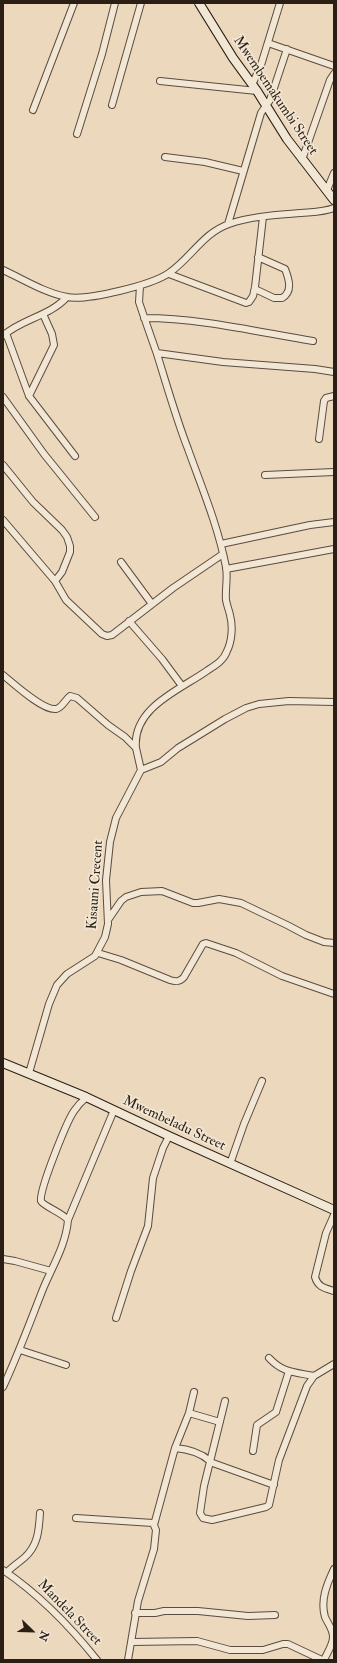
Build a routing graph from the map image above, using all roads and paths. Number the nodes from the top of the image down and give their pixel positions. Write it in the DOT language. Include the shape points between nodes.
graph roads {
  1 [pos="74,3"];
  2 [pos="115,3"];
  3 [pos="141,3"];
  4 [pos="199,3"];
  5 [pos="280,3"];
  6 [pos="268,43"];
  7 [pos="287,50"];
  8 [pos="334,66"];
  9 [pos="334,74"];
  10 [pos="160,81"];
  11 [pos="254,88"];
  12 [pos="112,106"];
  13 [pos="267,106"];
  14 [pos="33,110"];
  15 [pos="77,134"];
  16 [pos="164,157"];
  17 [pos="302,160"];
  18 [pos="243,170"];
  19 [pos="334,173"];
  20 [pos="327,190"];
  21 [pos="334,200"];
  22 [pos="334,208"];
  23 [pos="263,217"];
  24 [pos="228,224"];
  25 [pos="258,257"];
  26 [pos="3,270"];
  27 [pos="169,274"];
  28 [pos="140,286"];
  29 [pos="255,289"];
  30 [pos="67,297"];
  31 [pos="43,314"];
  32 [pos="144,318"];
  33 [pos="4,335"];
  34 [pos="313,341"];
  35 [pos="157,353"];
  36 [pos="334,372"];
  37 [pos="29,396"];
  38 [pos="334,396"];
  39 [pos="3,397"];
  40 [pos="319,438"];
  41 [pos="75,456"];
  42 [pos="3,465"];
  43 [pos="334,472"];
  44 [pos="266,474"];
  45 [pos="95,518"];
  46 [pos="3,520"];
  47 [pos="334,522"];
  48 [pos="221,544"];
  49 [pos="334,549"];
  50 [pos="223,554"];
  51 [pos="120,562"];
  52 [pos="226,569"];
  53 [pos="55,582"];
  54 [pos="152,604"];
  55 [pos="129,621"];
  56 [pos="3,675"];
  57 [pos="182,686"];
  58 [pos="334,702"];
  59 [pos="136,748"];
  60 [pos="141,770"];
  61 [pos="108,920"];
  62 [pos="334,943"];
  63 [pos="98,953"];
  64 [pos="334,994"];
  65 [pos="3,1063"];
  66 [pos="29,1073"];
  67 [pos="262,1081"];
  68 [pos="87,1097"];
  69 [pos="114,1110"];
  70 [pos="169,1136"];
  71 [pos="230,1164"];
  72 [pos="334,1210"];
  73 [pos="334,1215"];
  74 [pos="68,1220"];
  75 [pos="3,1259"];
  76 [pos="51,1271"];
  77 [pos="334,1291"];
  78 [pos="116,1318"];
  79 [pos="20,1350"];
  80 [pos="269,1358"];
  81 [pos="334,1364"];
  82 [pos="66,1365"];
  83 [pos="289,1371"];
  84 [pos="314,1376"];
  85 [pos="3,1387"];
  86 [pos="194,1392"];
  87 [pos="225,1401"];
  88 [pos="188,1413"];
  89 [pos="220,1422"];
  90 [pos="175,1448"];
  91 [pos="253,1451"];
  92 [pos="210,1462"];
  93 [pos="274,1485"];
  94 [pos="40,1513"];
  95 [pos="76,1518"];
  96 [pos="154,1524"];
  97 [pos="334,1569"];
  98 [pos="5,1571"];
  99 [pos="135,1613"];
  100 [pos="275,1615"];
  101 [pos="132,1642"];
  102 [pos="333,1642"];
  103 [pos="97,1660"];
  104 [pos="128,1660"];
  105 [pos="323,1660"];
  1 -- 14 [label="street"];
  2 -- 15 [label="street"];
  3 -- 12 [label="street"];
  4 -- 11 [label="street, Mwembemakumbi Street"];
  5 -- 6 [label="street"];
  6 -- 7 [label="street"];
  6 -- 11 [label="street"];
  7 -- 8 [label="street"];
  7 -- 13 [label="street"];
  9 -- 17 [label="street"];
  10 -- 11 [label="street"];
  11 -- 13 [label="street, Mwembemakumbi Street"];
  13 -- 17 [label="street, Mwembemakumbi Street"];
  13 -- 18 [label="street" via="261,113"];
  16 -- 18 [label="street"];
  17 -- 20 [label="street, Mwembemakumbi Street"];
  18 -- 24 [label="street"];
  19 -- 20 [label="street"];
  20 -- 21 [label="street, Mwembemakumbi Street"];
  22 -- 23 [label="street" via="319,212"];
  23 -- 24 [label="street"];
  23 -- 25 [label="street"];
  24 -- 27 [label="street" via="202,241"];
  25 -- 29 [label="street"];
  25 -- 29 [label="street" via="285,269 290,286 288,293 282,298 274,298"];
  26 -- 30 [label="street"];
  27 -- 28 [label="street"];
  27 -- 29 [label="street" via="246,303 251,301"];
  28 -- 30 [label="street" via="79,298"];
  28 -- 32 [label="street" via="139,302"];
  30 -- 31 [label="street"];
  31 -- 33 [label="street"];
  31 -- 37 [label="street" via="54,345"];
  32 -- 34 [label="street" via="164,318"];
  32 -- 35 [label="street"];
  33 -- 37 [label="street"];
  35 -- 36 [label="street"];
  35 -- 48 [label="street"];
  37 -- 41 [label="street"];
  38 -- 40 [label="street" via="324,401"];
  39 -- 45 [label="street"];
  42 -- 53 [label="street" via="33,502 67,537 70,552"];
  43 -- 44 [label="street"];
  46 -- 53 [label="street"];
  47 -- 48 [label="street"];
  48 -- 50 [label="street"];
  49 -- 52 [label="street"];
  50 -- 52 [label="street"];
  50 -- 54 [label="street"];
  51 -- 54 [label="street"];
  52 -- 57 [label="street" via="226,602 231,624 228,651 220,662"];
  53 -- 55 [label="street" via="66,600 102,634 112,635"];
  54 -- 55 [label="street"];
  55 -- 57 [label="street"];
  56 -- 59 [label="street" via="19,689 52,709 60,708 70,696 77,698"];
  57 -- 59 [label="street" via="157,704 146,716 136,738"];
  58 -- 60 [label="street" via="289,701 246,708 178,748 160,762"];
  59 -- 60 [label="street"];
  60 -- 61 [label="street, Kisauni Crecent" via="116,818 110,842 106,880"];
  61 -- 62 [label="street" via="126,897 141,892 162,891 193,903 219,899 241,903 306,936"];
  61 -- 63 [label="street, Kisauni Crecent" via="105,937"];
  63 -- 64 [label="street" via="178,982 184,977 206,942 236,953 282,976"];
  63 -- 66 [label="street" via="67,974 57,985"];
  65 -- 66 [label="street, Mwembeladu Street"];
  66 -- 68 [label="street, Mwembeladu Street"];
  67 -- 71 [label="street"];
  68 -- 69 [label="street, Mwembeladu Street"];
  68 -- 74 [label="street" via="74,1110 66,1125 41,1198 44,1204 62,1213"];
  69 -- 70 [label="street, Mwembeladu Street"];
  69 -- 74 [label="street"];
  70 -- 71 [label="street, Mwembeladu Street"];
  70 -- 78 [label="street" via="153,1178 148,1226"];
  71 -- 72 [label="street, Mwembeladu Street"];
  73 -- 77 [label="street" via="326,1233 315,1277 321,1287"];
  74 -- 76 [label="street" via="65,1238"];
  75 -- 76 [label="street"];
  76 -- 79 [label="street"];
  79 -- 82 [label="street"];
  79 -- 85 [label="street"];
  80 -- 83 [label="street" via="276,1366"];
  81 -- 84 [label="street"];
  83 -- 84 [label="street"];
  83 -- 91 [label="street" via="276,1412 258,1425"];
  84 -- 93 [label="street" via="307,1386 292,1424"];
  86 -- 88 [label="street"];
  87 -- 89 [label="street"];
  88 -- 89 [label="street"];
  88 -- 90 [label="street"];
  89 -- 92 [label="street"];
  90 -- 92 [label="street" via="204,1457"];
  90 -- 96 [label="street"];
  92 -- 93 [label="street"];
  92 -- 93 [label="street" via="200,1514 203,1518 212,1520 266,1507 270,1503"];
  94 -- 98 [label="street" via="38,1538 34,1546 23,1559"];
  95 -- 96 [label="street"];
  96 -- 99 [label="street" via="154,1550"];
  97 -- 102 [label="street" via="323,1602"];
  98 -- 103 [label="street, Mandela Street" via="27,1586 52,1609"];
  99 -- 100 [label="street" via="155,1613 164,1610 248,1616"];
  99 -- 101 [label="street"];
  101 -- 104 [label="street"];
  101 -- 105 [label="street" via="197,1642 236,1650 263,1650 288,1644"];
  102 -- 105 [label="street"];
}
